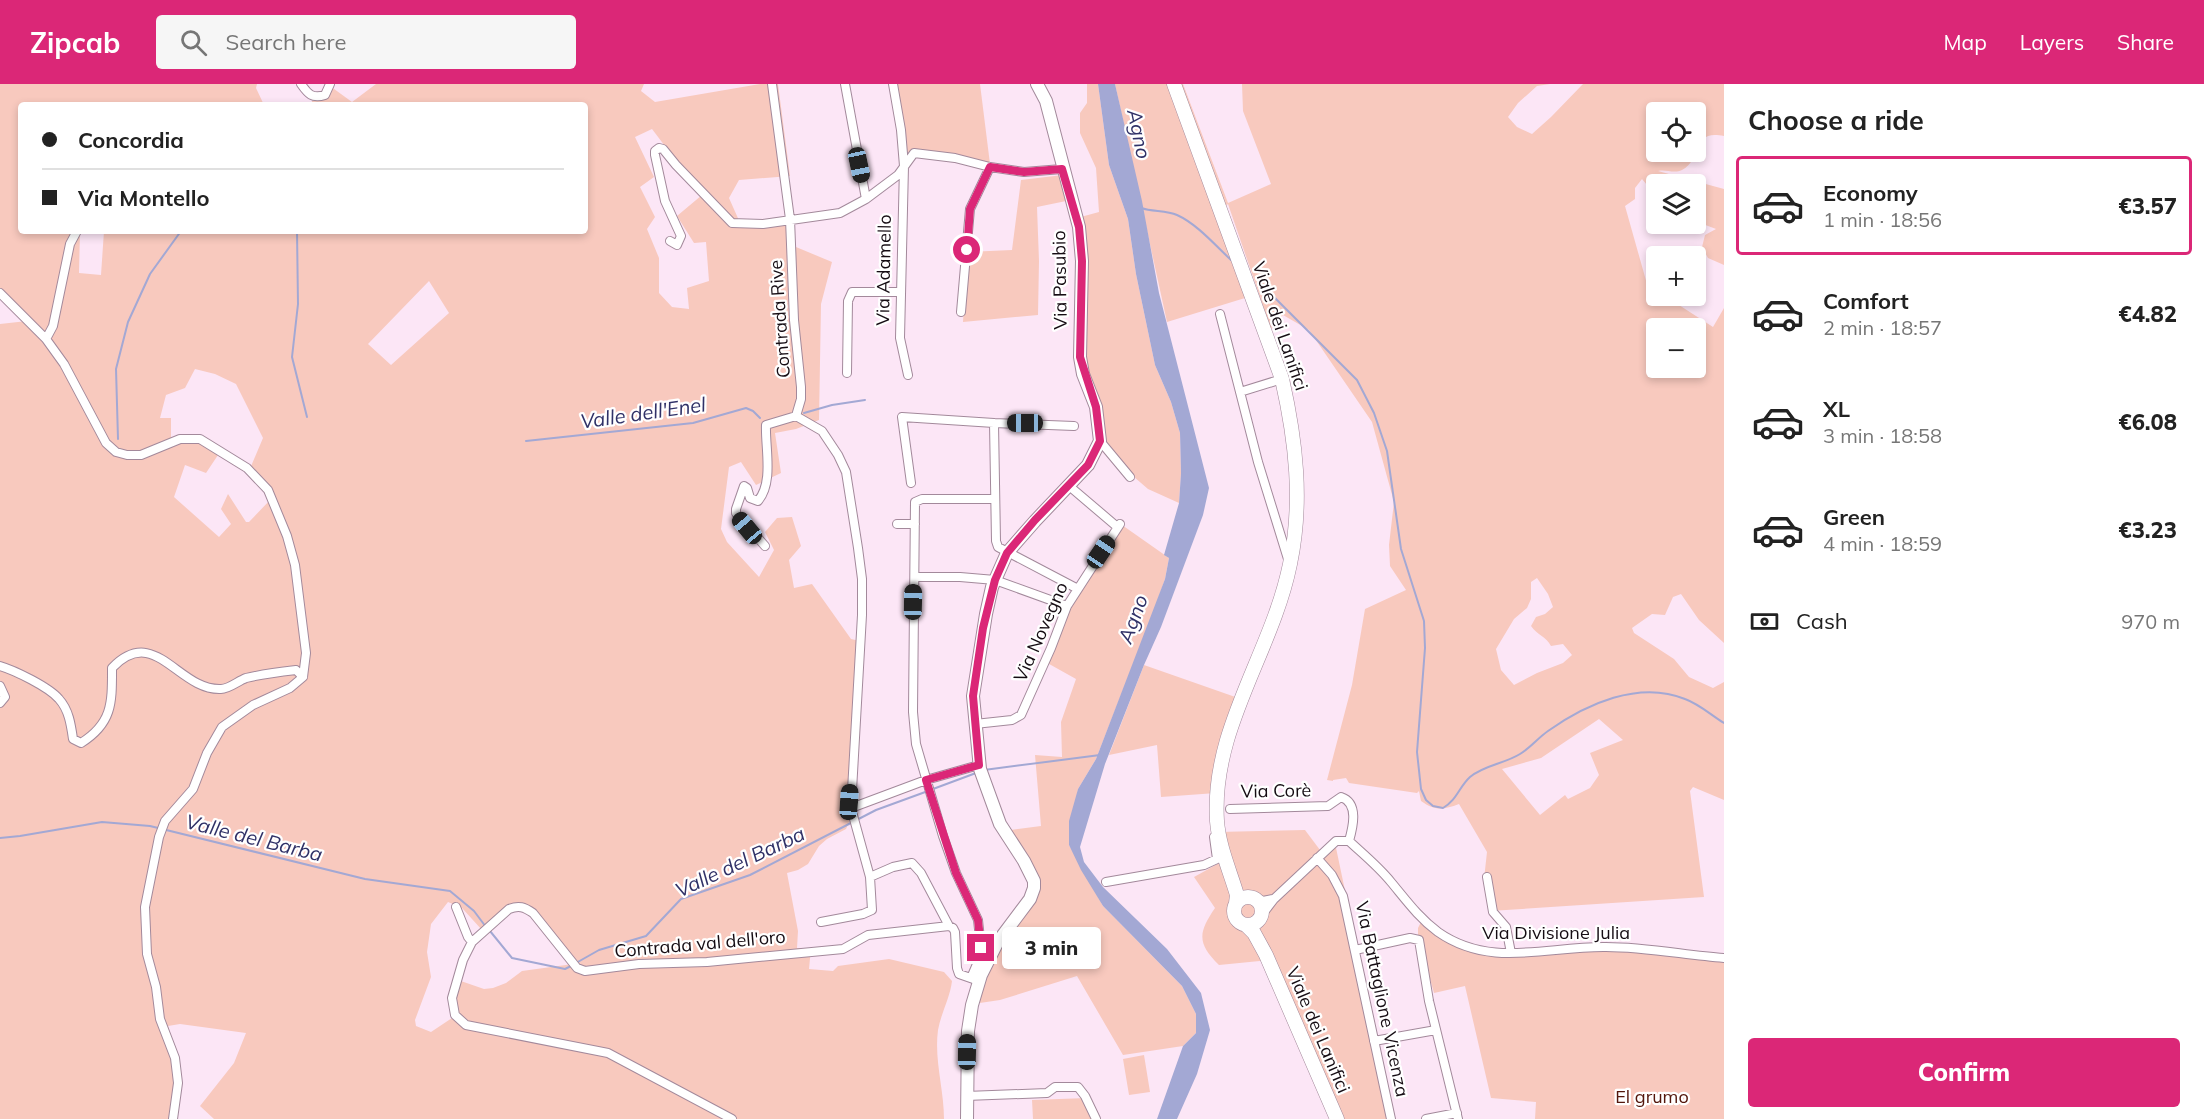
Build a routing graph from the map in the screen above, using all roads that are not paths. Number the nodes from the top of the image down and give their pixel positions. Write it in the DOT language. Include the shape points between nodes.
graph roads {
  1 [pos="301,84"];
  2 [pos="330,84"];
  3 [pos="772,84"];
  4 [pos="845,84"];
  5 [pos="892,84"];
  6 [pos="1037,84"];
  7 [pos="1174,84"];
  8 [pos="904,166"];
  9 [pos="990,167"];
  10 [pos="1062,169"];
  11 [pos="866,199"];
  12 [pos="790,219"];
  13 [pos="75,234"];
  14 [pos="674,245"];
  15 [pos="900,292"];
  16 [pos="0,293"];
  17 [pos="962,312"];
  18 [pos="1220,314"];
  19 [pos="46,339"];
  20 [pos="847,373"];
  21 [pos="908,375"];
  22 [pos="1282,379"];
  23 [pos="1240,392"];
  24 [pos="796,416"];
  25 [pos="994,423"];
  26 [pos="1074,426"];
  27 [pos="1100,441"];
  28 [pos="1130,477"];
  29 [pos="911,483"];
  30 [pos="1068,486"];
  31 [pos="995,498"];
  32 [pos="897,524"];
  33 [pos="915,524"];
  34 [pos="765,546"];
  35 [pos="1007,553"];
  36 [pos="1290,565"];
  37 [pos="915,577"];
  38 [pos="995,580"];
  39 [pos="1078,589"];
  40 [pos="1067,606"];
  41 [pos="0,666"];
  42 [pos="303,677"];
  43 [pos="0,686"];
  44 [pos="0,703"];
  45 [pos="975,724"];
  46 [pos="980,770"];
  47 [pos="927,782"];
  48 [pos="850,808"];
  49 [pos="1230,809"];
  50 [pos="1219,832"];
  51 [pos="1349,841"];
  52 [pos="1317,858"];
  53 [pos="1228,863"];
  54 [pos="870,877"];
  55 [pos="1486,877"];
  56 [pos="1106,882"];
  57 [pos="1254,898"];
  58 [pos="1274,899"];
  59 [pos="1236,903"];
  60 [pos="456,907"];
  61 [pos="1255,921"];
  62 [pos="821,922"];
  63 [pos="949,926"];
  64 [pos="472,942"];
  65 [pos="1355,950"];
  66 [pos="1512,953"];
  67 [pos="1724,958"];
  68 [pos="975,980"];
  69 [pos="1436,1030"];
  70 [pos="1374,1041"];
  71 [pos="966,1096"];
  72 [pos="1458,1116"];
  73 [pos="173,1119"];
  74 [pos="732,1119"];
  75 [pos="967,1119"];
  76 [pos="1096,1119"];
  77 [pos="1337,1119"];
  78 [pos="1391,1119"];
  79 [pos="1425,1119"];
  1 -- 2 [label="street" via="317,98 324,95"];
  3 -- 12 [label="street, Contrada Rive"];
  4 -- 11 [label="street"];
  5 -- 8 [label="street, Via Adamello"];
  6 -- 10 [label="main road, Via Pasubio" via="1049,112"];
  7 -- 22 [label="main road, Viale dei Lanifici"];
  8 -- 9 [label="street" via="914,153"];
  8 -- 11 [label="street"];
  8 -- 15 [label="street, Via Adamello"];
  9 -- 10 [label="street" via="1024,172"];
  9 -- 17 [label="street" via="970,209"];
  10 -- 27 [label="main road, Via Pasubio" via="1079,227 1080,357 1096,407"];
  11 -- 12 [label="street" via="840,213"];
  12 -- 14 [label="street" via="763,224 732,223 658,148 655,155 665,201 681,236"];
  12 -- 24 [label="street, Contrada Rive" via="801,387"];
  13 -- 19 [label="street" via="53,326"];
  15 -- 20 [label="street" via="852,292 848,301"];
  15 -- 21 [label="street, Via Adamello" via="900,338"];
  16 -- 19 [label="street"];
  18 -- 23 [label="street"];
  19 -- 42 [label="street" via="64,364 106,443 116,452 141,455 180,439 200,439 247,468 268,490 295,565 306,653"];
  22 -- 23 [label="street"];
  22 -- 36 [label="main road, Viale dei Lanifici" via="1298,489"];
  23 -- 36 [label="street"];
  24 -- 34 [label="street" via="766,425 762,495 754,501 744,486 736,508 738,517"];
  24 -- 48 [label="street" via="822,431 838,454 846,472 858,548 862,615"];
  25 -- 26 [label="street"];
  25 -- 29 [label="street" via="902,417"];
  25 -- 31 [label="street"];
  27 -- 28 [label="street"];
  27 -- 30 [label="main road" via="1088,465"];
  30 -- 35 [label="main road"];
  30 -- 39 [label="street, Via Novegno" via="1118,525"];
  31 -- 33 [label="street" via="922,499 915,502"];
  31 -- 35 [label="street" via="996,542"];
  32 -- 33 [label="street"];
  33 -- 37 [label="street"];
  35 -- 38 [label="main road"];
  35 -- 39 [label="street"];
  36 -- 50 [label="main road, Viale dei Lanifici" via="1275,615 1222,751 1217,789"];
  37 -- 38 [label="street"];
  37 -- 47 [label="street" via="913,712 916,744"];
  38 -- 40 [label="street"];
  38 -- 45 [label="main road" via="975,678"];
  39 -- 40 [label="street, Via Novegno"];
  40 -- 45 [label="street, Via Novegno" via="1021,715 1012,720"];
  41 -- 42 [label="street" via="16,671 59,698 71,721 73,739 81,743 93,736 109,714 112,668 135,652 150,654 174,666 197,685 222,689 244,679 280,672 296,670"];
  42 -- 73 [label="street" via="222,727 193,789 165,821 159,837 145,907 147,954 160,1019 175,1058 178,1083"];
  43 -- 44 [label="street" via="5,697"];
  45 -- 46 [label="main road"];
  46 -- 47 [label="street"];
  46 -- 68 [label="main road" via="1000,824 1034,881 1030,899"];
  47 -- 48 [label="street"];
  47 -- 68 [label="street" via="956,873 978,920 981,948"];
  48 -- 54 [label="street"];
  49 -- 51 [label="street, Via Corè" via="1328,806 1341,797 1352,807 1354,820"];
  50 -- 53 [label="main road, Viale dei Lanifici"];
  50 -- 56 [label="street" via="1213,833 1215,861 1190,869"];
  51 -- 52 [label="street" via="1336,841"];
  51 -- 66 [label="street, Via Divisione Julia" via="1437,931 1479,952"];
  52 -- 58 [label="street"];
  52 -- 65 [label="street, Via Battaglione Vicenza" via="1343,896"];
  53 -- 57 [label="main road, Viale dei Lanifici" via="1243,890"];
  53 -- 59 [label="main road, Viale dei Lanifici" via="1238,895"];
  54 -- 62 [label="street" via="872,910"];
  54 -- 63 [label="street" via="912,863"];
  55 -- 66 [label="street" via="1493,912 1506,927"];
  57 -- 58 [label="street"];
  57 -- 59 [label="main road"];
  57 -- 61 [label="main road, Viale dei Lanifici" via="1261,904"];
  58 -- 61 [label="street"];
  59 -- 61 [label="main road, Viale dei Lanifici" via="1234,916 1239,922"];
  60 -- 64 [label="street"];
  61 -- 77 [label="main road, Viale dei Lanifici" via="1254,933"];
  63 -- 64 [label="street, Contrada val dell'oro" via="867,936 843,949 585,971 574,965 525,908 516,907"];
  63 -- 68 [label="street" via="955,932 959,974"];
  64 -- 74 [label="street, Contrada val dell'oro" via="452,1004 455,1015 466,1025 608,1053"];
  65 -- 69 [label="street" via="1410,938 1419,940"];
  65 -- 70 [label="street, Via Battaglione Vicenza"];
  66 -- 67 [label="street, Via Divisione Julia" via="1604,947"];
  68 -- 71 [label="main road" via="968,1031"];
  69 -- 70 [label="street"];
  69 -- 72 [label="street"];
  70 -- 78 [label="street, Via Battaglione Vicenza"];
  71 -- 75 [label="main road"];
  71 -- 76 [label="street" via="1078,1088"];
  72 -- 79 [label="street"];
}
